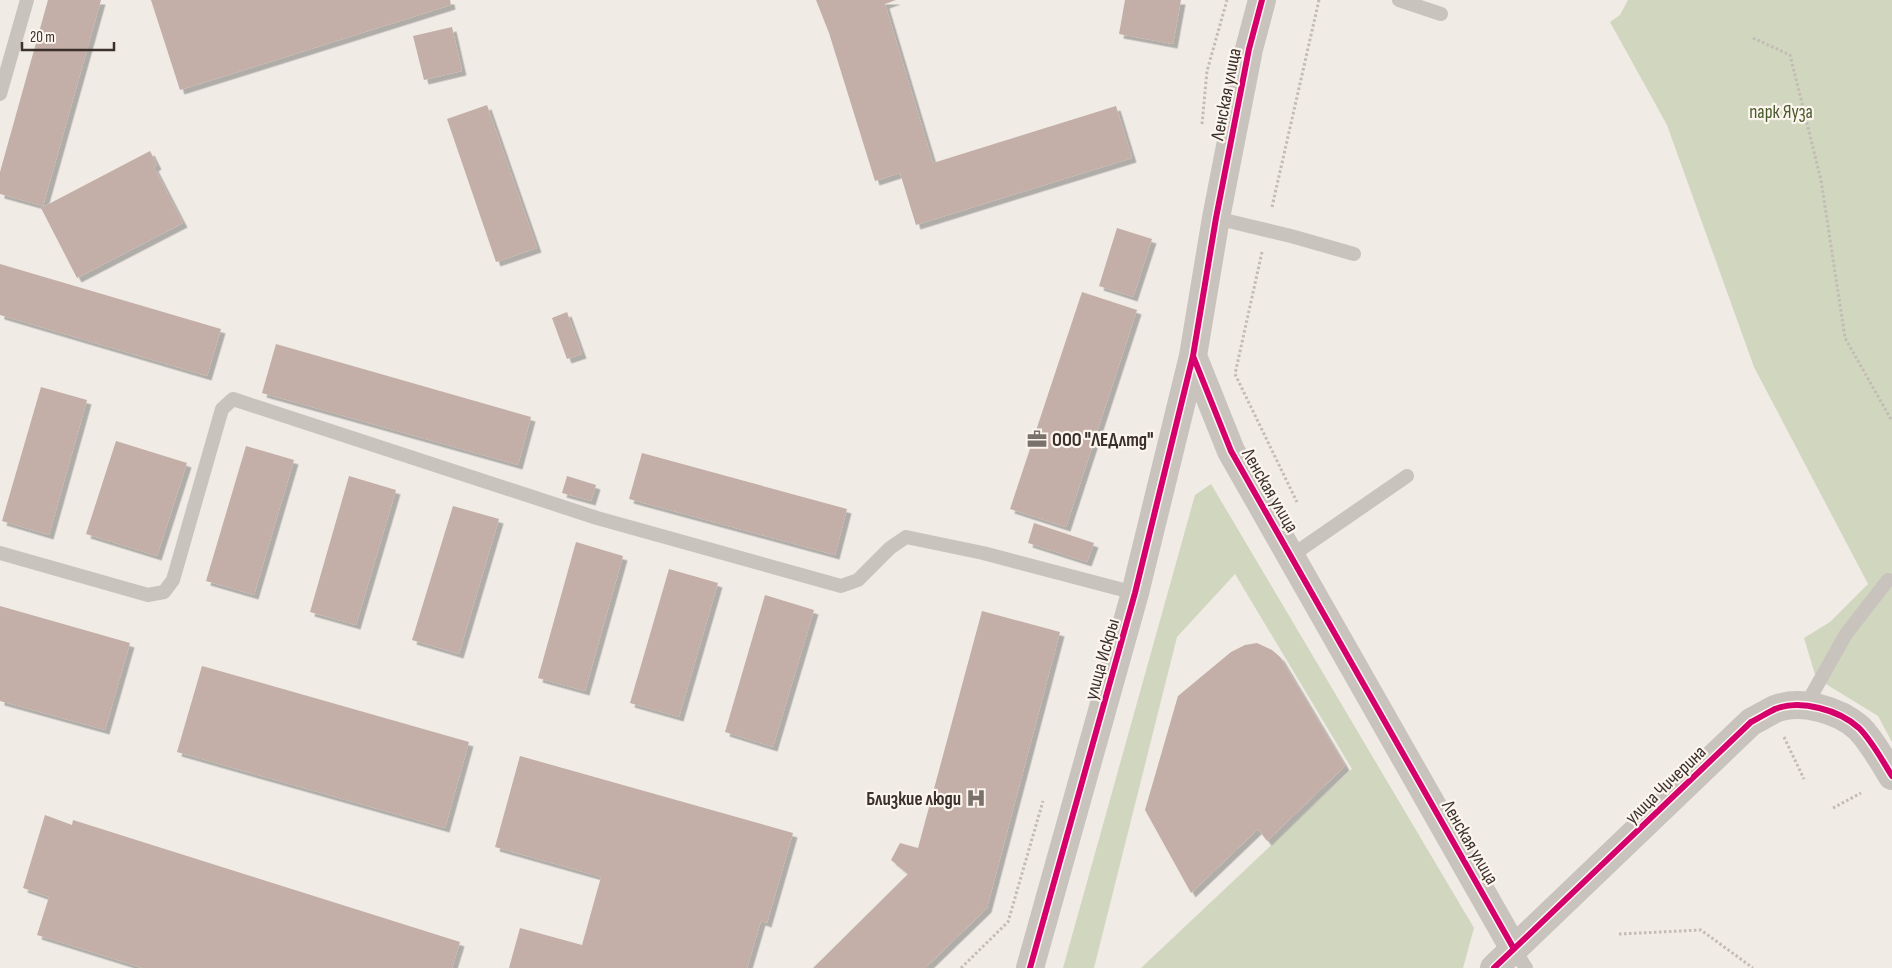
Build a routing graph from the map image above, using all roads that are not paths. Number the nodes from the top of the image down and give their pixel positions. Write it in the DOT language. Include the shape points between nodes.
graph roads {
  1 [pos="27,0"];
  2 [pos="1262,0"];
  3 [pos="1399,0"];
  4 [pos="1441,14"];
  5 [pos="0,94"];
  6 [pos="1216,218"];
  7 [pos="1354,254"];
  8 [pos="1193,356"];
  9 [pos="1407,476"];
  10 [pos="0,553"];
  11 [pos="1291,556"];
  12 [pos="1888,580"];
  13 [pos="1135,593"];
  14 [pos="1806,705"];
  15 [pos="1892,776"];
  16 [pos="1520,958"];
  17 [pos="1030,968"];
  18 [pos="1494,968"];
  1 -- 5 [label="lane"];
  2 -- 6 [label="street, Ленская улица" via="1249,49"];
  3 -- 4 [label="lane"];
  6 -- 7 [label="lane"];
  6 -- 8 [label="street, Ленская улица"];
  8 -- 11 [label="street, Ленская улица" via="1231,451"];
  8 -- 13 [label="street, улица Искры"];
  9 -- 11 [label="lane"];
  10 -- 13 [label="lane" via="148,595 164,592 173,580 222,409 232,399 597,518 841,586 858,580 906,537 983,553"];
  11 -- 16 [label="street, Ленская улица"];
  12 -- 14 [label="lane" via="1846,634"];
  13 -- 17 [label="street, улица Искры"];
  14 -- 15 [label="street, улица Чичерина" via="1833,712 1858,728"];
  14 -- 16 [label="street, улица Чичерина" via="1777,708 1752,722"];
  16 -- 18 [label="street, улица Чичерина"];
}
